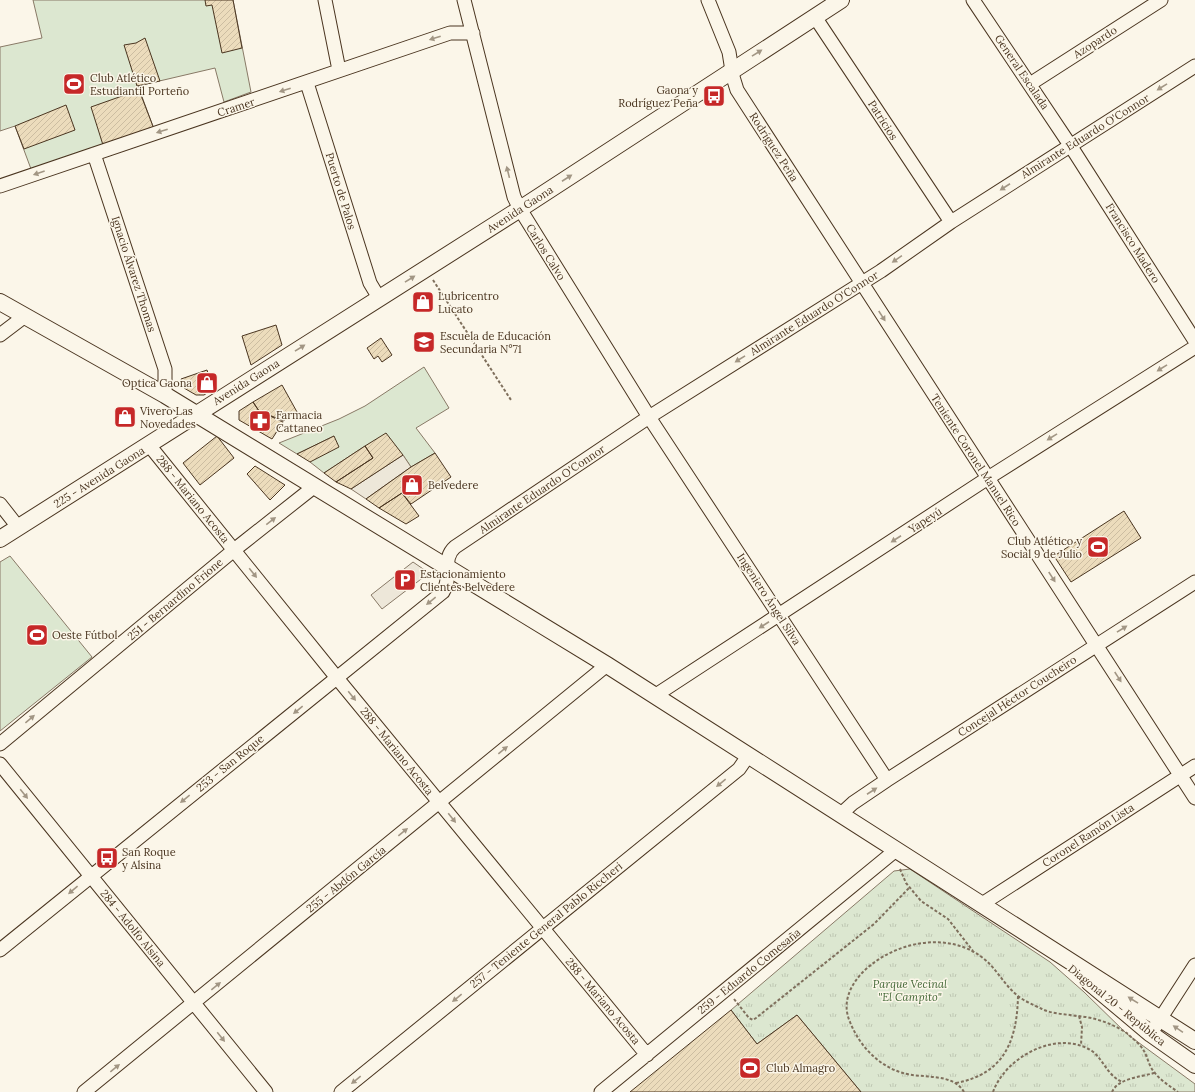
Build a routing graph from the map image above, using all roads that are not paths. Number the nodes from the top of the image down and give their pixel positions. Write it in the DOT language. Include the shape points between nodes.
graph roads {
  1 [pos="324,0"];
  2 [pos="464,0"];
  3 [pos="708,0"];
  4 [pos="841,0"];
  5 [pos="973,0"];
  6 [pos="1161,0"];
  7 [pos="815,17"];
  8 [pos="473,33"];
  9 [pos="1195,66"];
  10 [pos="732,69"];
  11 [pos="339,70"];
  12 [pos="307,83"];
  13 [pos="1030,84"];
  14 [pos="1070,145"];
  15 [pos="94,154"];
  16 [pos="0,186"];
  17 [pos="520,209"];
  18 [pos="951,222"];
  19 [pos="861,283"];
  20 [pos="379,298"];
  21 [pos="0,302"];
  22 [pos="25,316"];
  23 [pos="0,335"];
  24 [pos="1195,341"];
  25 [pos="1195,347"];
  26 [pos="165,395"];
  27 [pos="196,413"];
  28 [pos="649,417"];
  29 [pos="149,445"];
  30 [pos="988,478"];
  31 [pos="315,486"];
  32 [pos="0,504"];
  33 [pos="18,528"];
  34 [pos="0,539"];
  35 [pos="234,550"];
  36 [pos="448,569"];
  37 [pos="1195,582"];
  38 [pos="780,615"];
  39 [pos="1096,645"];
  40 [pos="607,665"];
  41 [pos="337,678"];
  42 [pos="656,695"];
  43 [pos="0,744"];
  44 [pos="748,756"];
  45 [pos="0,764"];
  46 [pos="1195,766"];
  47 [pos="1181,775"];
  48 [pos="887,780"];
  49 [pos="1195,798"];
  50 [pos="439,802"];
  51 [pos="841,814"];
  52 [pos="896,850"];
  53 [pos="90,876"];
  54 [pos="982,904"];
  55 [pos="542,928"];
  56 [pos="1041,943"];
  57 [pos="0,950"];
  58 [pos="1195,965"];
  59 [pos="194,1004"];
  60 [pos="1161,1018"];
  61 [pos="1151,1034"];
  62 [pos="1195,1040"];
  63 [pos="647,1055"];
  64 [pos="1195,1065"];
  65 [pos="84,1092"];
  66 [pos="266,1092"];
  67 [pos="341,1092"];
  68 [pos="601,1092"];
  1 -- 11 [label="street"];
  2 -- 8 [label="street, Carlos Calvo"];
  3 -- 10 [label="street, Rodríguez Peña" via="729,52"];
  4 -- 7 [label="main road, Avenida Gaona"];
  5 -- 13 [label="street, General Escalada"];
  6 -- 13 [label="street, Azopardo"];
  10 -- 7 [label="main road, Avenida Gaona, one-way"];
  7 -- 18 [label="street, Patricios"];
  8 -- 11 [label="street, Cramer, one-way" via="450,33"];
  17 -- 8 [label="street, Carlos Calvo, one-way" via="514,197"];
  9 -- 14 [label="street, Almirante Eduardo O'Connor, one-way"];
  17 -- 10 [label="main road, Avenida Gaona, one-way"];
  10 -- 19 [label="street, Rodríguez Peña" via="737,90"];
  11 -- 12 [label="street, Cramer"];
  12 -- 15 [label="street, Cramer, one-way"];
  12 -- 20 [label="street, Puerto de Palos" via="370,283"];
  13 -- 14 [label="street, General Escalada"];
  14 -- 18 [label="street, Almirante Eduardo O'Connor, one-way"];
  14 -- 24 [label="street, Francisco Madero"];
  15 -- 16 [label="street, Cramer, one-way"];
  15 -- 26 [label="street, Ignacio Álvarez Thomas" via="165,369"];
  20 -- 17 [label="main road, Avenida Gaona, one-way"];
  17 -- 28 [label="street, Carlos Calvo"];
  18 -- 19 [label="street, Almirante Eduardo O'Connor, one-way"];
  19 -- 28 [label="street, Almirante Eduardo O'Connor, one-way"];
  19 -- 30 [label="street, Teniente Coronel Manuel Rico, one-way"];
  27 -- 20 [label="main road, Avenida Gaona, one-way"];
  21 -- 22 [label="main road"];
  22 -- 23 [label="street"];
  22 -- 26 [label="main road"];
  25 -- 30 [label="street, Yapeyú, one-way"];
  26 -- 27 [label="main road"];
  27 -- 29 [label="main road, 225 - Avenida Gaona"];
  27 -- 31 [label="main road"];
  28 -- 36 [label="street, Almirante Eduardo O'Connor" via="455,547 449,552"];
  28 -- 38 [label="street, Ingeniero Ángel Silva"];
  29 -- 33 [label="main road, 225 - Avenida Gaona"];
  29 -- 35 [label="street, 288 - Mariano Acosta"];
  30 -- 38 [label="street, Yapeyú, one-way"];
  30 -- 39 [label="street, Teniente Coronel Manuel Rico, one-way"];
  35 -- 31 [label="street, 251 - Bernardino Frione, one-way"];
  31 -- 36 [label="main road"];
  32 -- 33 [label="street"];
  33 -- 34 [label="main road, 225 - Avenida Gaona"];
  35 -- 41 [label="street, 288 - Mariano Acosta, one-way"];
  43 -- 35 [label="street, 251 - Bernardino Frione, one-way"];
  36 -- 40 [label="main road"];
  36 -- 41 [label="street, 253 - San Roque, one-way" via="448,580 443,592"];
  39 -- 37 [label="street, Concejal Héctor Coucheiro, one-way"];
  38 -- 42 [label="street, Yapeyú, one-way"];
  38 -- 48 [label="street, Ingeniero Ángel Silva"];
  39 -- 47 [label="street, Teniente Coronel Manuel Rico, one-way"];
  39 -- 48 [label="street, Concejal Héctor Coucheiro"];
  40 -- 42 [label="main road"];
  50 -- 40 [label="street, 255 - Abdón García, one-way"];
  41 -- 50 [label="street, 288 - Mariano Acosta, one-way"];
  41 -- 53 [label="street, 253 - San Roque, one-way"];
  42 -- 44 [label="main road"];
  44 -- 51 [label="main road"];
  44 -- 55 [label="street, 257 - Teniente General Pablo Riccheri, one-way" via="739,769"];
  45 -- 53 [label="street, 284 - Adolfo Alsina, one-way"];
  46 -- 47 [label="street, Coronel Ramón Lista"];
  47 -- 49 [label="street, Teniente Coronel Manuel Rico"];
  47 -- 54 [label="street, Coronel Ramón Lista"];
  51 -- 48 [label="street, Concejal Héctor Coucheiro, one-way"];
  50 -- 55 [label="street, 288 - Mariano Acosta, one-way"];
  59 -- 50 [label="street, 255 - Abdón García, one-way"];
  51 -- 52 [label="main road"];
  52 -- 54 [label="main road"];
  52 -- 63 [label="street, 259 - Eduardo Comesaña"];
  53 -- 57 [label="street, 253 - San Roque, one-way"];
  53 -- 59 [label="street, 284 - Adolfo Alsina"];
  54 -- 56 [label="main road"];
  55 -- 63 [label="street, 288 - Mariano Acosta"];
  55 -- 67 [label="street, 257 - Teniente General Pablo Riccheri, one-way"];
  60 -- 56 [label="main road, one-way"];
  56 -- 61 [label="main road, Diagonal 20 - República"];
  58 -- 60 [label="street"];
  65 -- 59 [label="street, 255 - Abdón García, one-way"];
  59 -- 66 [label="street, 284 - Adolfo Alsina, one-way"];
  60 -- 61 [label="street"];
  62 -- 60 [label="main road, one-way"];
  61 -- 64 [label="main road, Diagonal 20 - República"];
  63 -- 68 [label="street, 259 - Eduardo Comesaña"];
}
